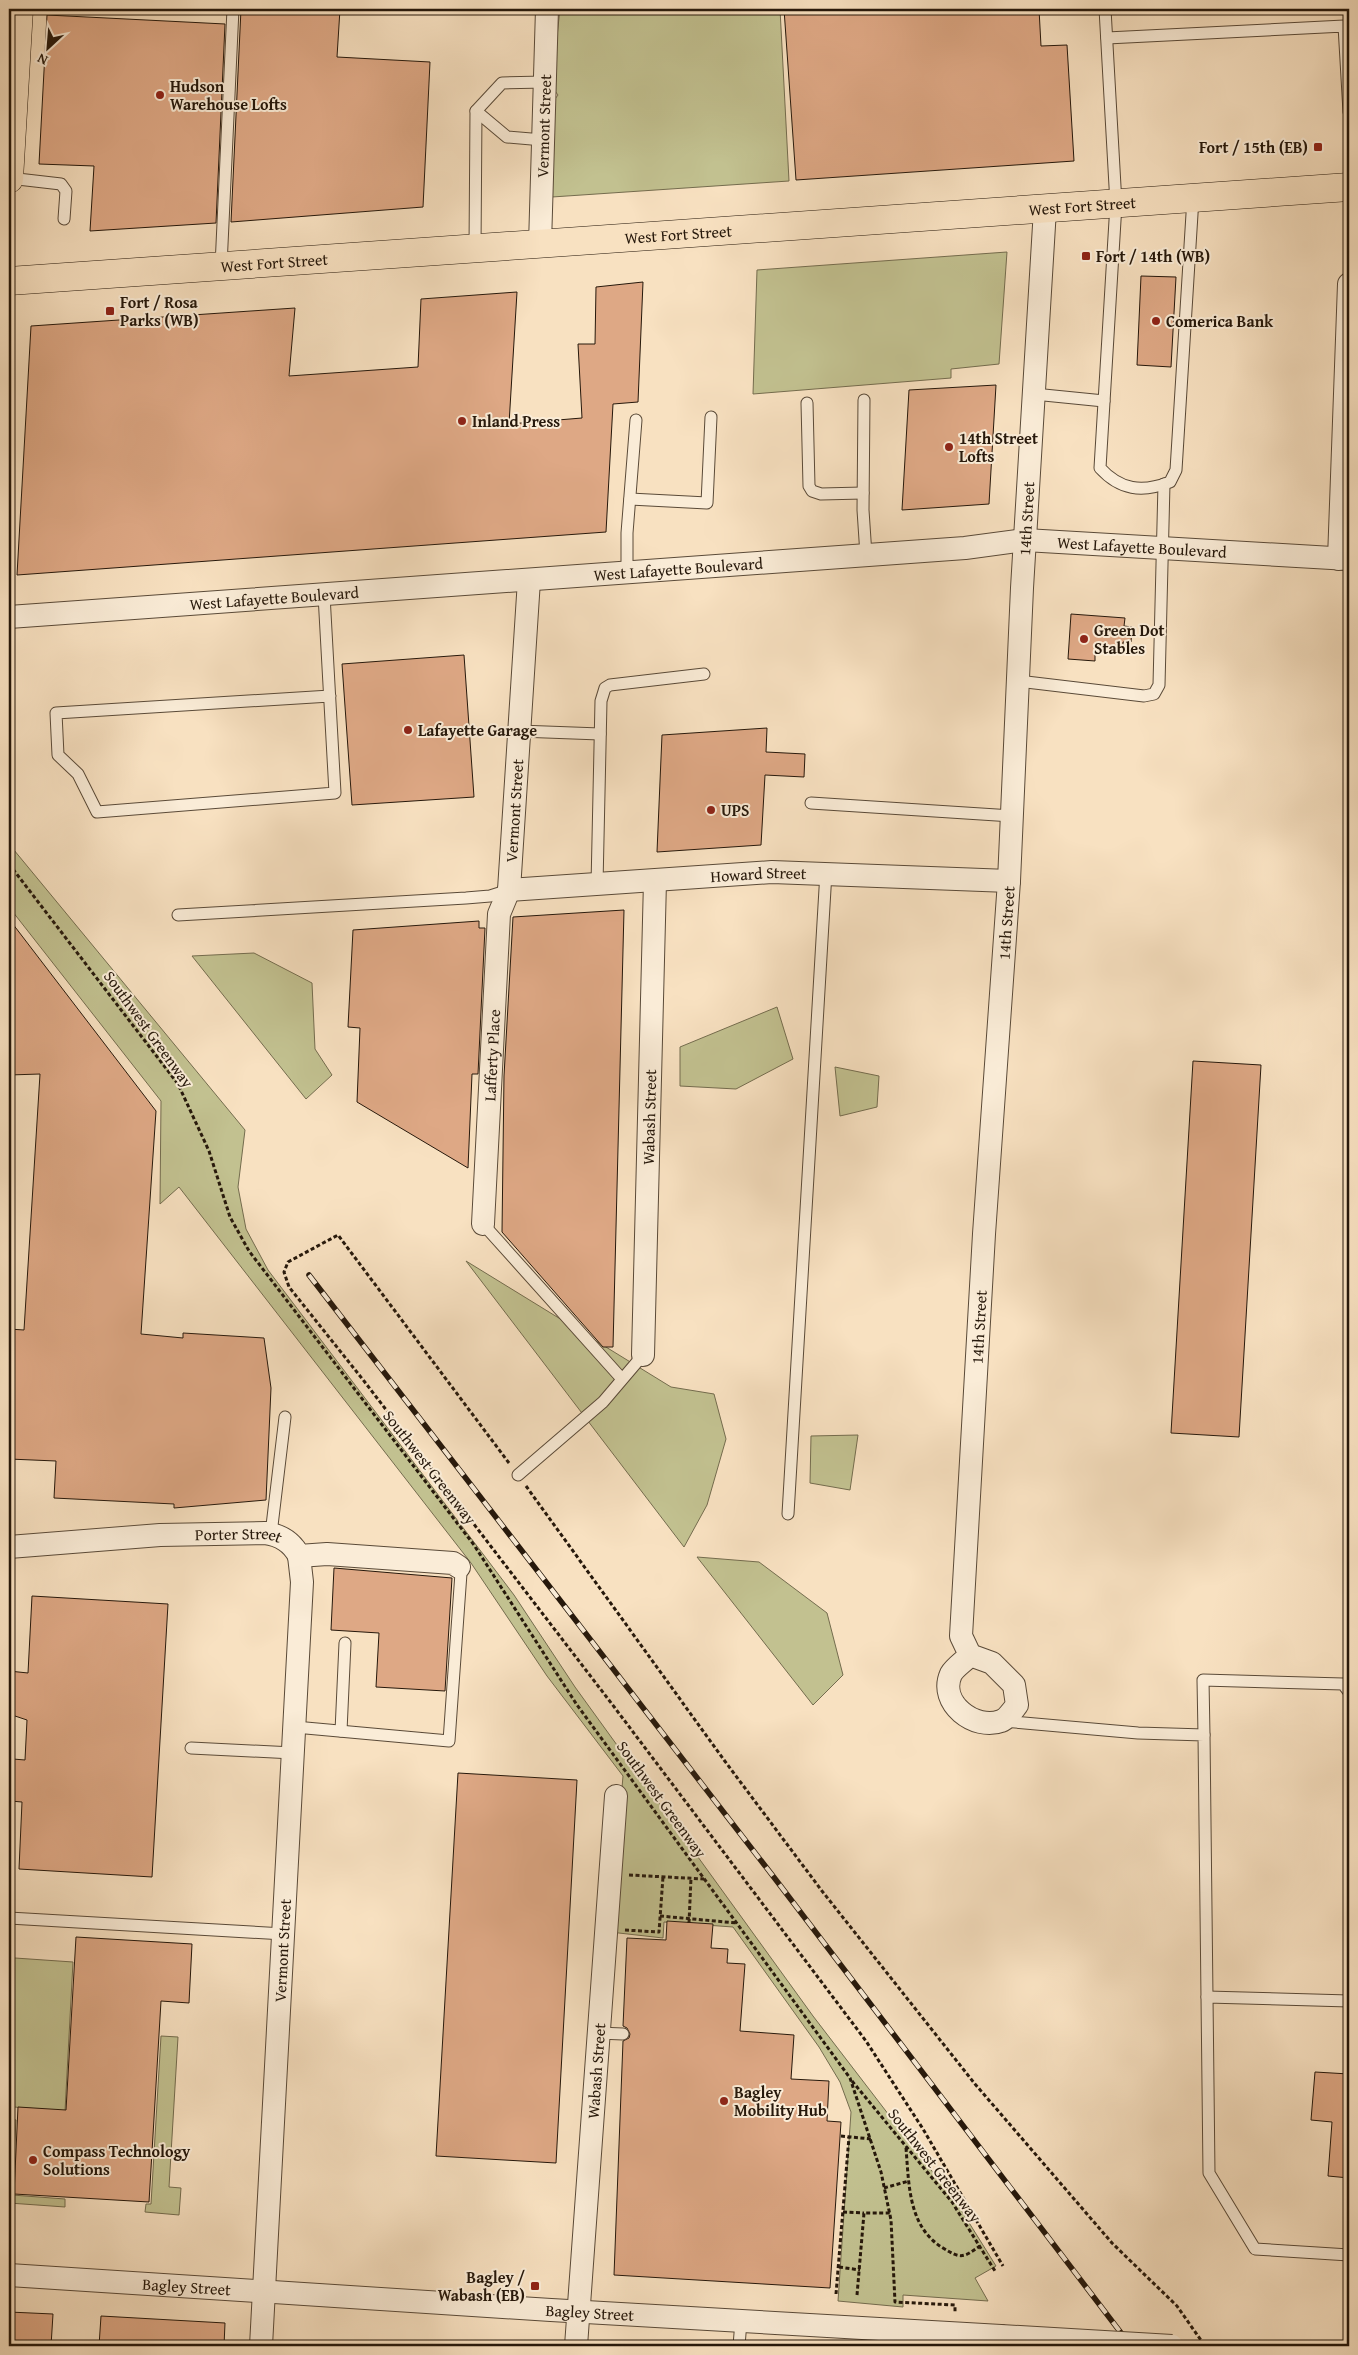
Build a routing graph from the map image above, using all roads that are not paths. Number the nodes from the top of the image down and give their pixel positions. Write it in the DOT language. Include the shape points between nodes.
graph roads {
  1 [pos="18,9"];
  2 [pos="233,9"];
  3 [pos="547,9"];
  4 [pos="1105,9"];
  5 [pos="1107,38"];
  6 [pos="545,82"];
  7 [pos="476,110"];
  8 [pos="1349,112"];
  9 [pos="10,125"];
  10 [pos="544,140"];
  11 [pos="9,178"];
  12 [pos="1349,187"];
  13 [pos="1194,198"];
  14 [pos="1116,204"];
  15 [pos="1045,208"];
  16 [pos="64,219"];
  17 [pos="540,244"];
  18 [pos="475,248"];
  19 [pos="221,266"];
  20 [pos="9,281"];
  21 [pos="1349,284"];
  22 [pos="1034,394"];
  23 [pos="864,400"];
  24 [pos="1104,401"];
  25 [pos="807,403"];
  26 [pos="711,417"];
  27 [pos="636,420"];
  28 [pos="1164,484"];
  29 [pos="863,493"];
  30 [pos="630,499"];
  31 [pos="1025,540"];
  32 [pos="1162,548"];
  33 [pos="866,555"];
  34 [pos="1344,559"];
  35 [pos="627,573"];
  36 [pos="529,580"];
  37 [pos="324,595"];
  38 [pos="9,618"];
  39 [pos="704,674"];
  40 [pos="1018,681"];
  41 [pos="330,696"];
  42 [pos="519,731"];
  43 [pos="600,734"];
  44 [pos="811,804"];
  45 [pos="1012,816"];
  46 [pos="826,872"];
  47 [pos="1009,880"];
  48 [pos="655,881"];
  49 [pos="597,885"];
  50 [pos="509,890"];
  51 [pos="178,916"];
  52 [pos="483,1224"];
  53 [pos="643,1355"];
  54 [pos="622,1379"];
  55 [pos="285,1417"];
  56 [pos="518,1475"];
  57 [pos="788,1514"];
  58 [pos="271,1534"];
  59 [pos="9,1547"];
  60 [pos="299,1556"];
  61 [pos="459,1567"];
  62 [pos="345,1643"];
  63 [pos="966,1645"];
  64 [pos="1349,1692"];
  65 [pos="1003,1721"];
  66 [pos="295,1727"];
  67 [pos="341,1731"];
  68 [pos="1204,1735"];
  69 [pos="191,1748"];
  70 [pos="293,1753"];
  71 [pos="616,1796"];
  72 [pos="9,1918"];
  73 [pos="284,1934"];
  74 [pos="1207,1997"];
  75 [pos="1349,2001"];
  76 [pos="598,2033"];
  77 [pos="623,2034"];
  78 [pos="1349,2255"];
  79 [pos="9,2275"];
  80 [pos="264,2292"];
  81 [pos="578,2312"];
  82 [pos="741,2321"];
  83 [pos="922,2338"];
  84 [pos="261,2346"];
  85 [pos="576,2346"];
  86 [pos="739,2346"];
  87 [pos="1172,2346"];
  1 -- 9 [label="main road"];
  2 -- 19 [label="lane"];
  3 -- 6 [label="street, Vermont Street"];
  4 -- 5 [label="lane"];
  5 -- 8 [label="lane" via="1344,26"];
  5 -- 14 [label="lane"];
  6 -- 7 [label="lane" via="502,83"];
  6 -- 10 [label="street, Vermont Street"];
  7 -- 10 [label="lane" via="507,137"];
  7 -- 18 [label="lane"];
  9 -- 11 [label="main road"];
  10 -- 17 [label="street, Vermont Street"];
  11 -- 16 [label="lane" via="61,184 66,191"];
  12 -- 13 [label="main road, West Fort Street"];
  13 -- 14 [label="main road, West Fort Street"];
  13 -- 28 [label="lane" via="1176,470 1170,482"];
  14 -- 15 [label="main road, West Fort Street"];
  14 -- 24 [label="lane"];
  15 -- 17 [label="main road, West Fort Street"];
  15 -- 22 [label="street, 14th Street"];
  17 -- 18 [label="main road, West Fort Street"];
  18 -- 19 [label="main road, West Fort Street"];
  19 -- 20 [label="main road, West Fort Street"];
  21 -- 34 [label="street"];
  22 -- 24 [label="lane"];
  22 -- 31 [label="street, 14th Street"];
  23 -- 29 [label="lane"];
  24 -- 28 [label="lane" via="1100,468 1111,481 1126,487 1150,488"];
  25 -- 29 [label="lane" via="809,486 812,491 821,494"];
  26 -- 30 [label="lane" via="707,503"];
  27 -- 30 [label="lane"];
  28 -- 32 [label="lane"];
  29 -- 33 [label="lane"];
  30 -- 35 [label="lane"];
  31 -- 32 [label="street, West Lafayette Boulevard"];
  31 -- 33 [label="street, West Lafayette Boulevard"];
  31 -- 40 [label="street, 14th Street"];
  32 -- 34 [label="street, West Lafayette Boulevard"];
  32 -- 40 [label="lane" via="1159,685 1154,694 1144,696"];
  33 -- 35 [label="street, West Lafayette Boulevard"];
  35 -- 36 [label="street, West Lafayette Boulevard"];
  36 -- 37 [label="street, West Lafayette Boulevard"];
  36 -- 42 [label="street, Vermont Street"];
  37 -- 38 [label="street, West Lafayette Boulevard"];
  37 -- 41 [label="lane"];
  39 -- 43 [label="lane" via="610,685 605,688 601,701"];
  40 -- 45 [label="street, 14th Street"];
  41 -- 41 [label="lane" via="335,793 97,812 78,774 58,755 56,713"];
  42 -- 43 [label="lane"];
  42 -- 50 [label="street, Vermont Street"];
  43 -- 49 [label="lane"];
  44 -- 45 [label="lane"];
  45 -- 47 [label="street, 14th Street"];
  46 -- 47 [label="street, Howard Street"];
  46 -- 48 [label="street, Howard Street" via="772,872"];
  46 -- 57 [label="lane"];
  47 -- 63 [label="street, 14th Street" via="984,1234"];
  48 -- 49 [label="street, Howard Street"];
  48 -- 53 [label="street, Wabash Street"];
  49 -- 50 [label="street, Howard Street"];
  50 -- 51 [label="lane" via="466,898"];
  50 -- 52 [label="street, Lafferty Place" via="499,914"];
  52 -- 54 [label="lane"];
  53 -- 54 [label="lane"];
  54 -- 56 [label="lane" via="574,1428"];
  55 -- 58 [label="lane"];
  58 -- 59 [label="street, Porter Street" via="160,1535"];
  58 -- 60 [label="street, Porter Street" via="291,1543"];
  60 -- 61 [label="street, Porter Street" via="327,1554 453,1563"];
  60 -- 66 [label="street, Vermont Street" via="302,1582"];
  61 -- 67 [label="lane" via="449,1742"];
  62 -- 67 [label="lane"];
  63 -- 65 [label="street" via="992,1663 1014,1685 1017,1705"];
  63 -- 65 [label="street" via="952,1674 948,1692 955,1707 968,1718 988,1724"];
  64 -- 68 [label="lane" via="1343,1684 1203,1680"];
  65 -- 68 [label="lane" via="1138,1733"];
  66 -- 67 [label="lane"];
  66 -- 70 [label="street, Vermont Street"];
  68 -- 74 [label="lane"];
  69 -- 70 [label="lane"];
  70 -- 73 [label="street, Vermont Street"];
  71 -- 76 [label="street, Wabash Street"];
  72 -- 73 [label="lane"];
  73 -- 80 [label="street, Vermont Street"];
  74 -- 75 [label="lane"];
  74 -- 78 [label="lane" via="1209,2173 1255,2249"];
  76 -- 77 [label="lane"];
  76 -- 81 [label="street, Wabash Street"];
  79 -- 80 [label="street, Bagley Street"];
  80 -- 81 [label="street, Bagley Street"];
  80 -- 84 [label="street, Vermont Street"];
  81 -- 82 [label="street, Bagley Street"];
  81 -- 85 [label="street, Wabash Street"];
  82 -- 83 [label="street, Bagley Street"];
  82 -- 86 [label="lane"];
  83 -- 87 [label="street, Bagley Street, bridge" via="1001,2336"];
}
